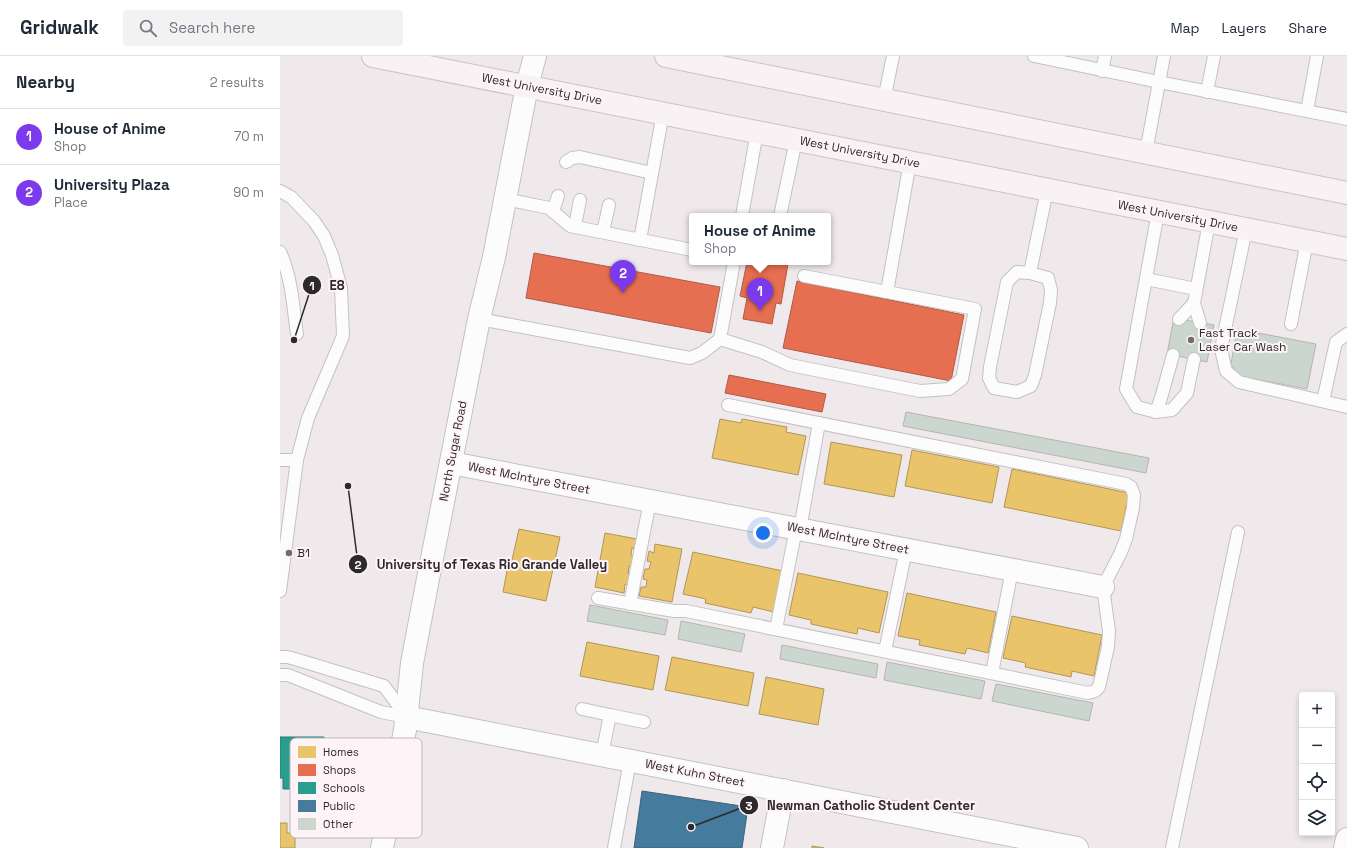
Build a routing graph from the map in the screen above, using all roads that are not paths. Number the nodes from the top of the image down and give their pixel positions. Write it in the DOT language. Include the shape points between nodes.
graph roads {
  1 [pos="373,56"];
  2 [pos="535,56"];
  3 [pos="666,56"];
  4 [pos="893,56"];
  5 [pos="1038,56"];
  6 [pos="1105,56"];
  7 [pos="1164,56"];
  8 [pos="1214,56"];
  9 [pos="1317,56"];
  10 [pos="716,61"];
  11 [pos="1102,70"];
  12 [pos="1159,82"];
  13 [pos="527,86"];
  14 [pos="1207,92"];
  15 [pos="884,100"];
  16 [pos="1307,111"];
  17 [pos="663,113"];
  18 [pos="1347,119"];
  19 [pos="757,132"];
  20 [pos="796,140"];
  21 [pos="1146,152"];
  22 [pos="566,162"];
  23 [pos="910,162"];
  24 [pos="652,173"];
  25 [pos="280,190"];
  26 [pos="1047,190"];
  27 [pos="1347,192"];
  28 [pos="558,196"];
  29 [pos="505,199"];
  30 [pos="580,200"];
  31 [pos="609,205"];
  32 [pos="554,212"];
  33 [pos="1158,212"];
  34 [pos="743,213"];
  35 [pos="781,213"];
  36 [pos="1209,222"];
  37 [pos="575,226"];
  38 [pos="1246,229"];
  39 [pos="603,232"];
  40 [pos="640,240"];
  41 [pos="1307,241"];
  42 [pos="689,249"];
  43 [pos="1347,250"];
  44 [pos="280,252"];
  45 [pos="733,265"];
  46 [pos="1030,273"];
  47 [pos="804,276"];
  48 [pos="1146,279"];
  49 [pos="1196,289"];
  50 [pos="887,292"];
  51 [pos="1194,303"];
  52 [pos="479,319"];
  53 [pos="1179,319"];
  54 [pos="1200,323"];
  55 [pos="1291,324"];
  56 [pos="297,334"];
  57 [pos="1347,334"];
  58 [pos="720,339"];
  59 [pos="1173,355"];
  60 [pos="1194,359"];
  61 [pos="1322,401"];
  62 [pos="728,405"];
  63 [pos="1347,407"];
  64 [pos="1156,412"];
  65 [pos="819,423"];
  66 [pos="280,460"];
  67 [pos="297,460"];
  68 [pos="451,463"];
  69 [pos="650,501"];
  70 [pos="285,509"];
  71 [pos="798,529"];
  72 [pos="1238,532"];
  73 [pos="906,550"];
  74 [pos="282,559"];
  75 [pos="1012,570"];
  76 [pos="1103,587"];
  77 [pos="280,591"];
  78 [pos="598,598"];
  79 [pos="630,604"];
  80 [pos="776,629"];
  81 [pos="885,651"];
  82 [pos="280,657"];
  83 [pos="295,659"];
  84 [pos="992,673"];
  85 [pos="284,675"];
  86 [pos="582,709"];
  87 [pos="610,714"];
  88 [pos="406,717"];
  89 [pos="644,722"];
  90 [pos="403,738"];
  91 [pos="602,755"];
  92 [pos="630,760"];
  93 [pos="783,790"];
  94 [pos="384,838"];
  95 [pos="1347,839"];
  96 [pos="1049,845"];
  97 [pos="382,848"];
  98 [pos="614,848"];
  99 [pos="772,848"];
  100 [pos="1077,848"];
  101 [pos="1172,848"];
  102 [pos="1345,848"];
  1 -- 13 [label="main road, West University Drive"];
  2 -- 13 [label="street, North Sugar Road"];
  3 -- 10 [label="main road"];
  4 -- 15 [label="lane"];
  5 -- 11 [label="lane"];
  6 -- 11 [label="lane"];
  7 -- 12 [label="lane"];
  8 -- 14 [label="lane"];
  9 -- 16 [label="lane"];
  10 -- 15 [label="main road"];
  11 -- 12 [label="lane"];
  12 -- 14 [label="lane"];
  12 -- 21 [label="lane"];
  13 -- 17 [label="main road, West University Drive"];
  13 -- 29 [label="street, North Sugar Road"];
  14 -- 16 [label="lane"];
  15 -- 21 [label="main road"];
  16 -- 18 [label="lane"];
  17 -- 19 [label="main road, West University Drive"];
  17 -- 24 [label="lane"];
  19 -- 20 [label="main road, West University Drive"];
  19 -- 34 [label="lane"];
  20 -- 23 [label="main road, West University Drive"];
  20 -- 35 [label="lane"];
  21 -- 27 [label="main road"];
  22 -- 24 [label="lane" via="580,157 586,162"];
  23 -- 26 [label="main road, West University Drive"];
  23 -- 50 [label="lane"];
  24 -- 40 [label="lane"];
  25 -- 67 [label="lane" via="301,206 324,236 341,288 342,336 308,418"];
  26 -- 33 [label="main road, West University Drive"];
  26 -- 46 [label="lane"];
  28 -- 32 [label="lane"];
  29 -- 32 [label="lane" via="549,208"];
  29 -- 52 [label="street, North Sugar Road"];
  30 -- 37 [label="lane"];
  31 -- 39 [label="lane"];
  32 -- 37 [label="lane" via="570,226"];
  33 -- 36 [label="main road, West University Drive"];
  33 -- 48 [label="lane"];
  36 -- 38 [label="main road, West University Drive"];
  36 -- 49 [label="lane"];
  37 -- 39 [label="lane"];
  38 -- 41 [label="main road, West University Drive"];
  38 -- 61 [label="lane" via="1222,349 1226,371 1239,382"];
  39 -- 40 [label="lane"];
  40 -- 42 [label="lane"];
  41 -- 43 [label="main road, West University Drive"];
  41 -- 55 [label="lane"];
  44 -- 56 [label="lane" via="290,281"];
  45 -- 58 [label="lane"];
  46 -- 46 [label="lane" via="1017,272 1007,282 990,367 989,378 994,388 1017,392 1031,386 1035,375 1051,290 1048,278"];
  47 -- 50 [label="lane"];
  48 -- 49 [label="lane"];
  48 -- 64 [label="lane" via="1126,389 1137,407"];
  49 -- 51 [label="lane"];
  50 -- 58 [label="lane" via="975,309 962,379 949,389 920,391 790,365 762,352"];
  51 -- 53 [label="lane"];
  51 -- 54 [label="lane"];
  52 -- 58 [label="lane" via="690,358 702,353"];
  52 -- 68 [label="street, North Sugar Road"];
  57 -- 61 [label="lane" via="1336,342"];
  59 -- 64 [label="lane"];
  60 -- 64 [label="lane" via="1187,393 1172,410"];
  61 -- 63 [label="lane"];
  62 -- 65 [label="lane"];
  65 -- 71 [label="lane"];
  65 -- 76 [label="lane" via="1126,484 1134,495 1130,524 1121,552"];
  66 -- 67 [label="lane"];
  67 -- 70 [label="lane"];
  68 -- 69 [label="street, West McIntyre Street"];
  68 -- 88 [label="street, North Sugar Road" via="412,663"];
  69 -- 71 [label="street, West McIntyre Street"];
  69 -- 79 [label="lane"];
  70 -- 74 [label="lane"];
  71 -- 73 [label="street, West McIntyre Street"];
  71 -- 80 [label="lane"];
  72 -- 101 [label="lane"];
  73 -- 75 [label="street, West McIntyre Street"];
  73 -- 81 [label="lane"];
  74 -- 77 [label="lane"];
  75 -- 76 [label="street, West McIntyre Street"];
  75 -- 84 [label="lane"];
  76 -- 84 [label="lane" via="1108,647 1099,687 1095,691 1088,692"];
  78 -- 79 [label="lane"];
  79 -- 80 [label="lane" via="686,611"];
  80 -- 81 [label="lane"];
  81 -- 84 [label="lane"];
  82 -- 83 [label="lane"];
  83 -- 85 [label="lane"];
  83 -- 88 [label="lane" via="384,686"];
  85 -- 88 [label="lane" via="381,712"];
  86 -- 87 [label="lane"];
  87 -- 89 [label="lane"];
  87 -- 91 [label="lane"];
  88 -- 90 [label="street, North Sugar Road"];
  88 -- 91 [label="street, West Kuhn Street"];
  91 -- 92 [label="street, West Kuhn Street"];
  92 -- 93 [label="street, West Kuhn Street"];
  92 -- 98 [label="lane"];
  93 -- 96 [label="street, West Kuhn Street"];
  93 -- 99 [label="street"];
  94 -- 97 [label="street, North Sugar Road"];
  95 -- 102 [label="street"];
  96 -- 100 [label="street, West Kuhn Street"];
}
